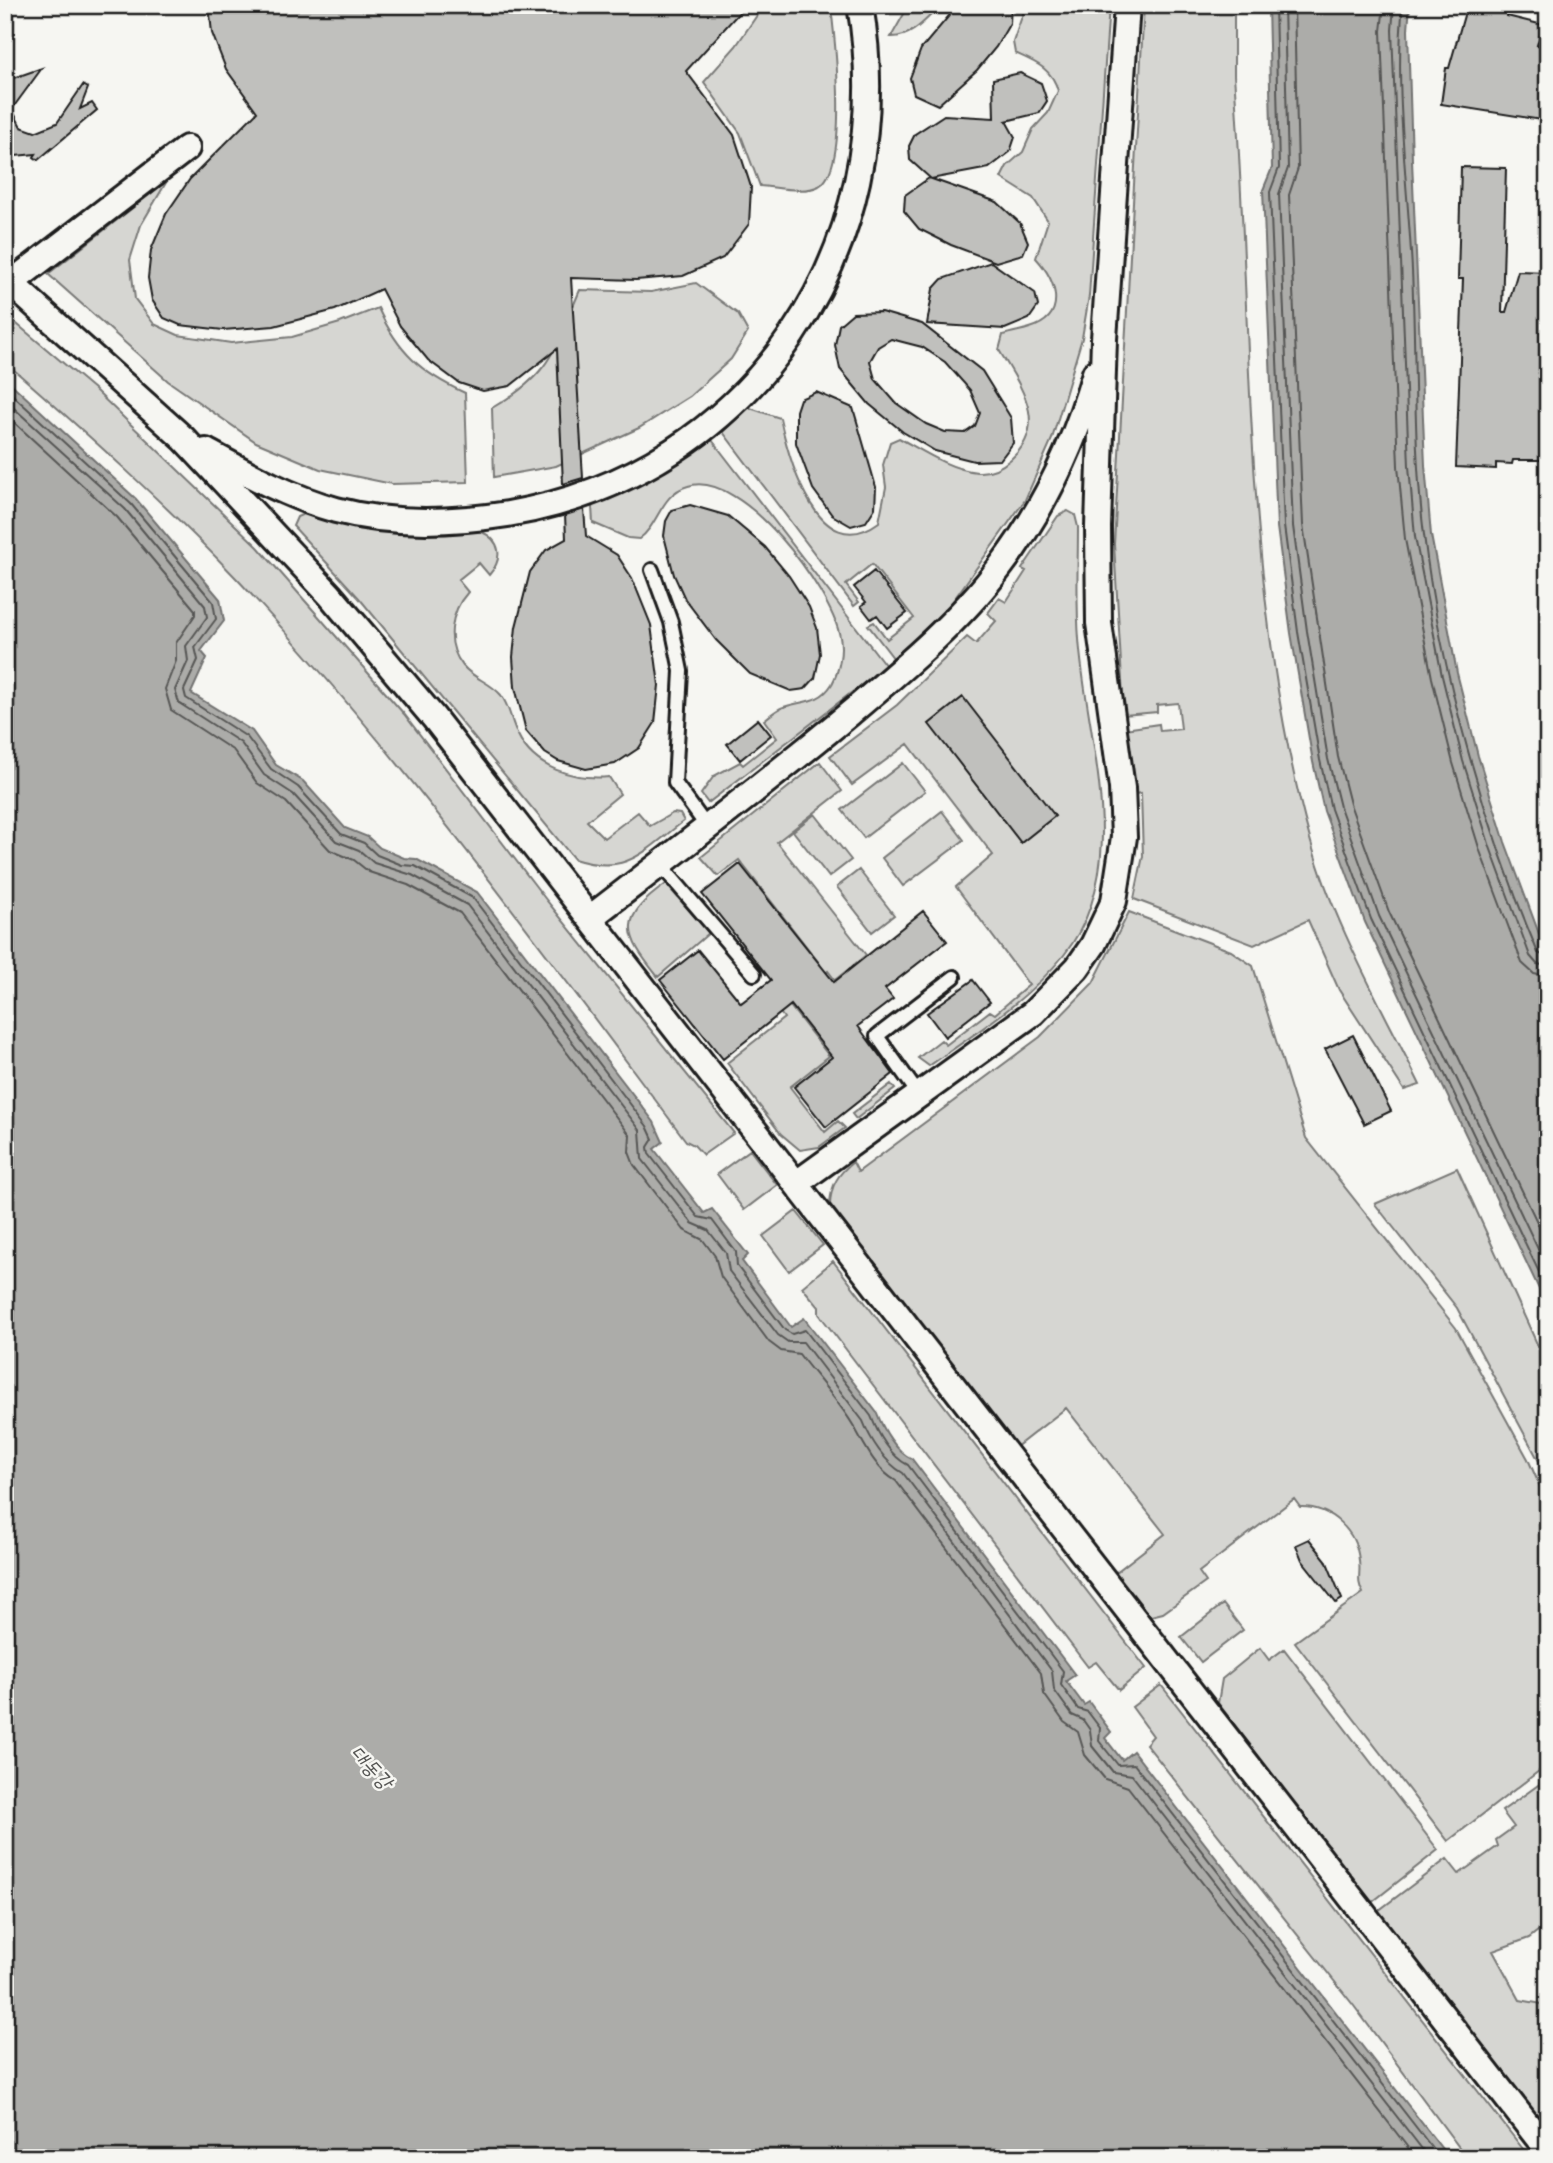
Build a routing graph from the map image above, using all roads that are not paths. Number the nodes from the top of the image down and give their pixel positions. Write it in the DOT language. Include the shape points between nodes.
graph roads {
  1 [pos="860,5"];
  2 [pos="1127,5"];
  3 [pos="187,148"];
  4 [pos="8,280"];
  5 [pos="1104,339"];
  6 [pos="184,439"];
  7 [pos="652,570"];
  8 [pos="707,827"];
  9 [pos="660,864"];
  10 [pos="590,919"];
  11 [pos="754,975"];
  12 [pos="954,978"];
  13 [pos="919,1096"];
  14 [pos="797,1183"];
  15 [pos="1548,2151"];
  1 -- 6 [label="street" via="868,49 864,148 838,249 809,309 767,370 740,398 668,454 620,481 557,505 439,522 373,517 313,503"];
  2 -- 5 [label="street"];
  3 -- 4 [label="street"];
  4 -- 6 [label="street"];
  5 -- 8 [label="street" via="1083,416 1065,458 998,569 900,671"];
  5 -- 13 [label="street" via="1099,623 1122,788 1124,837 1116,892 1093,945 1059,990"];
  6 -- 10 [label="street" via="288,548 434,718"];
  7 -- 8 [label="lane" via="671,622 681,671 675,783"];
  8 -- 9 [label="street"];
  9 -- 10 [label="street"];
  9 -- 11 [label="lane"];
  10 -- 14 [label="street"];
  12 -- 13 [label="lane" via="877,1036"];
  13 -- 14 [label="street"];
  14 -- 15 [label="street"];
}
